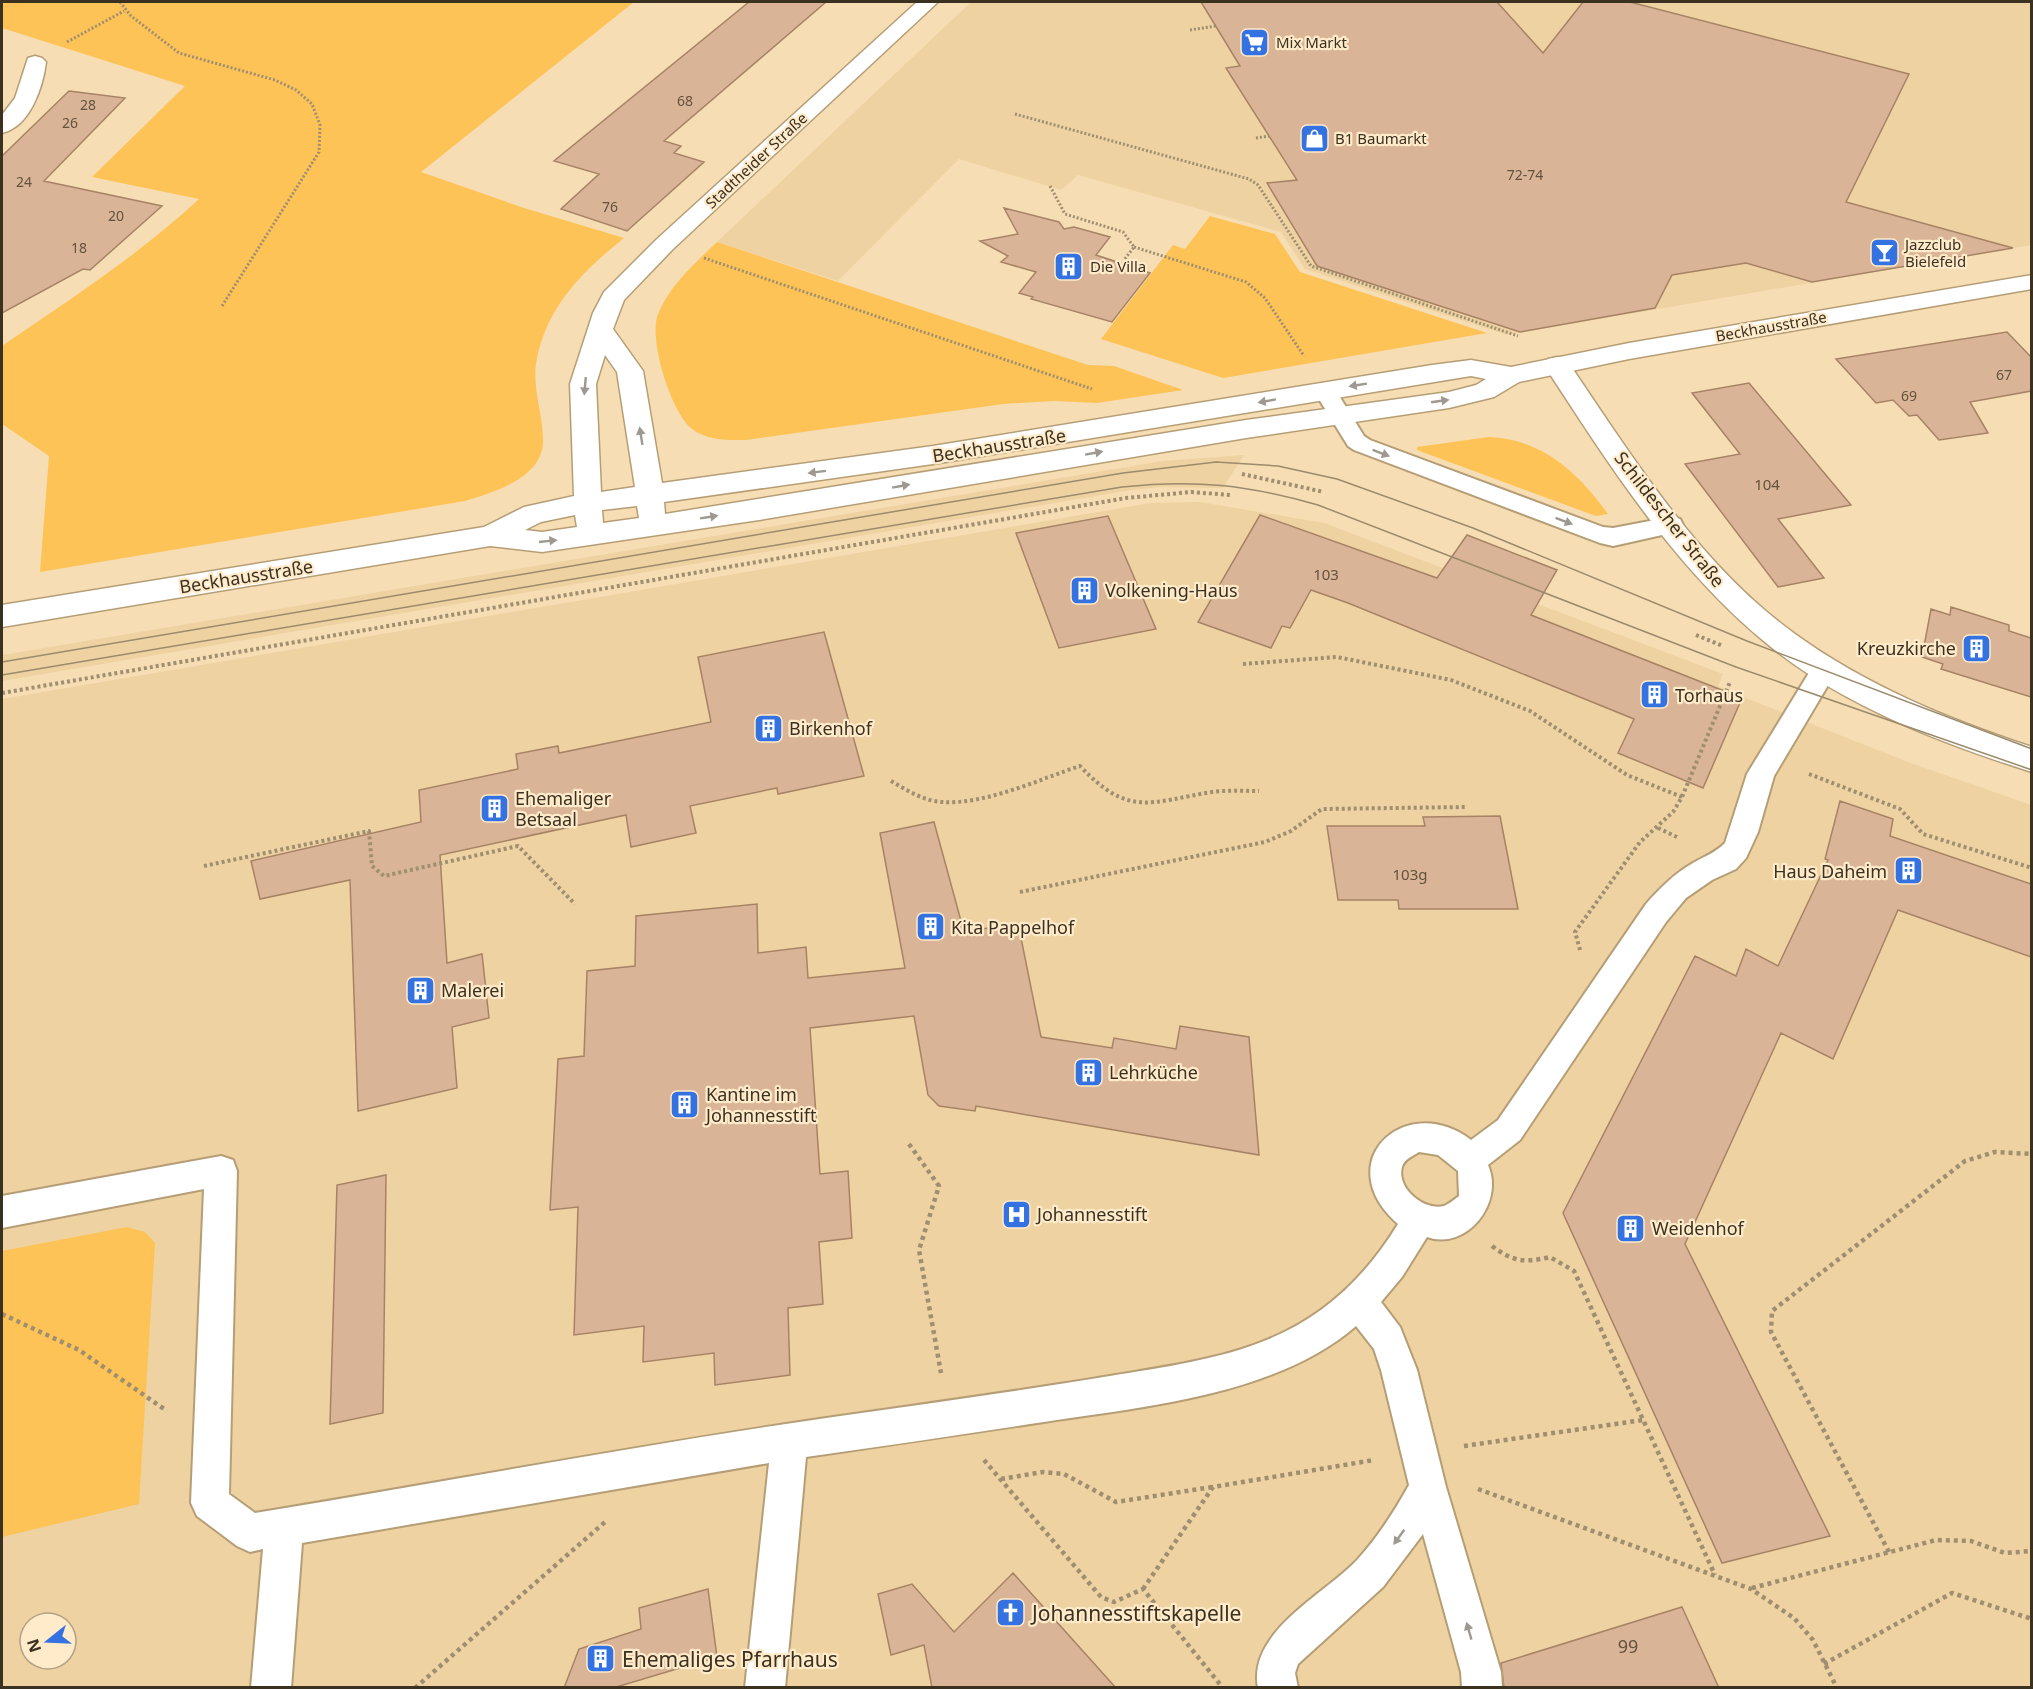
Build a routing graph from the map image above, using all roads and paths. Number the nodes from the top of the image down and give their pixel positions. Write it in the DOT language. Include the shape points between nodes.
graph roads {
  1 [pos="120,2"];
  2 [pos="928,2"];
  3 [pos="124,11"];
  4 [pos="1216,26"];
  5 [pos="1190,30"];
  6 [pos="35,63"];
  7 [pos="1015,114"];
  8 [pos="2,126"];
  9 [pos="1269,136"];
  10 [pos="1256,138"];
  11 [pos="1050,186"];
  12 [pos="664,244"];
  13 [pos="1134,247"];
  14 [pos="1124,260"];
  15 [pos="2031,282"];
  16 [pos="222,306"];
  17 [pos="601,331"];
  18 [pos="1557,366"];
  19 [pos="1511,375"];
  20 [pos="1093,390"];
  21 [pos="1325,391"];
  22 [pos="1340,415"];
  23 [pos="1242,474"];
  24 [pos="1324,492"];
  25 [pos="650,494"];
  26 [pos="1230,495"];
  27 [pos="587,503"];
  28 [pos="651,525"];
  29 [pos="1671,525"];
  30 [pos="590,535"];
  31 [pos="490,536"];
  32 [pos="2,616"];
  33 [pos="1696,635"];
  34 [pos="1715,643"];
  35 [pos="1243,664"];
  36 [pos="1824,670"];
  37 [pos="1730,682"];
  38 [pos="2,693"];
  39 [pos="1770,759"];
  40 [pos="2031,760"];
  41 [pos="891,781"];
  42 [pos="1259,790"];
  43 [pos="1682,797"];
  44 [pos="1465,807"];
  45 [pos="204,866"];
  46 [pos="2031,868"];
  47 [pos="1020,892"];
  48 [pos="575,904"];
  49 [pos="1612,977"];
  50 [pos="909,1144"];
  51 [pos="2031,1154"];
  52 [pos="1469,1160"];
  53 [pos="2,1212"];
  54 [pos="1458,1218"];
  55 [pos="1419,1220"];
  56 [pos="1360,1303"];
  57 [pos="2,1314"];
  58 [pos="942,1378"];
  59 [pos="1643,1419"];
  60 [pos="950,1420"];
  61 [pos="212,1436"];
  62 [pos="789,1442"];
  63 [pos="1424,1470"];
  64 [pos="1001,1479"];
  65 [pos="1213,1486"];
  66 [pos="613,1515"];
  67 [pos="284,1527"];
  68 [pos="2031,1551"];
  69 [pos="1889,1552"];
  70 [pos="1715,1576"];
  71 [pos="1751,1588"];
  72 [pos="1143,1589"];
  73 [pos="2031,1619"];
  74 [pos="1824,1664"];
  75 [pos="271,1688"];
  76 [pos="415,1688"];
  77 [pos="765,1688"];
  78 [pos="1223,1688"];
  79 [pos="1278,1688"];
  80 [pos="1482,1688"];
  81 [pos="1837,1688"];
  1 -- 3 [label="path"];
  2 -- 12 [label="main road, Stadtheider Straße"];
  3 -- 6 [label="path"];
  3 -- 16 [label="path" via="179,53 289,86 305,96 320,123 319,152"];
  4 -- 5 [label="path"];
  6 -- 8 [label="main road" via="32,86 24,103"];
  7 -- 18 [label="path" via="1248,179 1258,185 1311,266 1522,337"];
  9 -- 10 [label="path"];
  11 -- 13 [label="path" via="1065,214 1123,232"];
  12 -- 17 [label="main road, Stadtheider Straße" via="613,297"];
  12 -- 20 [label="path"];
  13 -- 14 [label="path"];
  13 -- 21 [label="path" via="1235,276 1258,290"];
  15 -- 18 [label="main road, Beckhausstraße"];
  25 -- 17 [label="main road, one-way" via="630,371"];
  17 -- 27 [label="main road, Stadtheider Straße, one-way" via="583,384"];
  18 -- 19 [label="main road, Beckhausstraße"];
  18 -- 29 [label="main road, Schildescher Straße"];
  19 -- 21 [label="main road, Beckhausstraße, one-way" via="1471,368"];
  22 -- 19 [label="main road, Beckhausstraße, one-way" via="1458,398 1485,391"];
  21 -- 22 [label="lane"];
  21 -- 25 [label="main road, Beckhausstraße, one-way" via="933,455"];
  28 -- 22 [label="main road, Beckhausstraße, one-way"];
  22 -- 29 [label="lane, one-way" via="1362,446 1600,535 1613,537"];
  23 -- 24 [label="path"];
  25 -- 27 [label="main road, Beckhausstraße"];
  25 -- 28 [label="main road"];
  26 -- 38 [label="path" via="1191,492 1126,498"];
  27 -- 30 [label="main road, Stadtheider Straße"];
  27 -- 31 [label="main road, Beckhausstraße" via="534,514"];
  28 -- 30 [label="main road, Beckhausstraße"];
  29 -- 36 [label="main road, Schildescher Straße" via="1727,591"];
  31 -- 30 [label="main road, Beckhausstraße, one-way" via="542,542"];
  31 -- 32 [label="main road, Beckhausstraße"];
  33 -- 34 [label="path"];
  35 -- 43 [label="path" via="1338,657 1451,680 1530,711 1627,775"];
  36 -- 39 [label="lane"];
  36 -- 40 [label="main road, Schildescher Straße" via="1914,716"];
  37 -- 43 [label="path"];
  39 -- 46 [label="path" via="1900,809 1923,834"];
  39 -- 49 [label="lane" via="1757,784 1736,849 1726,861 1676,890"];
  41 -- 42 [label="path" via="942,802 967,801 1080,766 1096,785 1117,798 1141,804 1215,792"];
  43 -- 49 [label="path" via="1673,812 1640,842 1575,932 1578,948 1587,961"];
  44 -- 47 [label="path" via="1322,808 1291,831 1265,842"];
  45 -- 48 [label="path" via="369,831 372,866 384,876 518,846"];
  49 -- 52 [label="lane" via="1509,1130"];
  50 -- 58 [label="path" via="939,1185 918,1250"];
  51 -- 69 [label="path" via="1995,1152 1965,1161 1772,1311 1771,1332"];
  52 -- 54 [label="lane" via="1476,1174 1477,1189 1474,1203"];
  52 -- 55 [label="lane" via="1445,1141 1431,1137 1403,1142 1393,1150 1386,1161 1387,1188 1405,1212"];
  53 -- 61 [label="lane" via="221,1171"];
  54 -- 55 [label="lane" via="1436,1223"];
  54 -- 59 [label="path" via="1511,1261 1526,1263 1550,1257 1574,1271"];
  55 -- 56 [label="lane" via="1381,1280"];
  56 -- 60 [label="lane" via="1317,1333 1273,1355 1229,1370 1185,1381"];
  56 -- 63 [label="lane" via="1388,1339"];
  57 -- 61 [label="path" via="79,1350 154,1403"];
  59 -- 63 [label="path"];
  59 -- 70 [label="path"];
  60 -- 62 [label="lane"];
  60 -- 64 [label="path"];
  61 -- 67 [label="lane" via="210,1503 250,1533"];
  62 -- 67 [label="lane"];
  62 -- 77 [label="lane"];
  63 -- 65 [label="path"];
  63 -- 70 [label="path"];
  63 -- 79 [label="lane, one-way" via="1402,1534 1370,1574 1283,1651 1275,1672"];
  80 -- 63 [label="lane, one-way" via="1481,1672"];
  64 -- 65 [label="path" via="1041,1471 1062,1472 1101,1498 1116,1502"];
  64 -- 72 [label="path" via="1101,1597 1114,1602"];
  65 -- 72 [label="path"];
  66 -- 76 [label="path"];
  67 -- 75 [label="lane"];
  68 -- 69 [label="path" via="2005,1553 1971,1541 1936,1540"];
  69 -- 71 [label="path"];
  70 -- 71 [label="path"];
  71 -- 74 [label="path" via="1794,1618 1813,1640"];
  72 -- 78 [label="path"];
  73 -- 74 [label="path" via="1952,1593"];
  74 -- 81 [label="path"];
}
